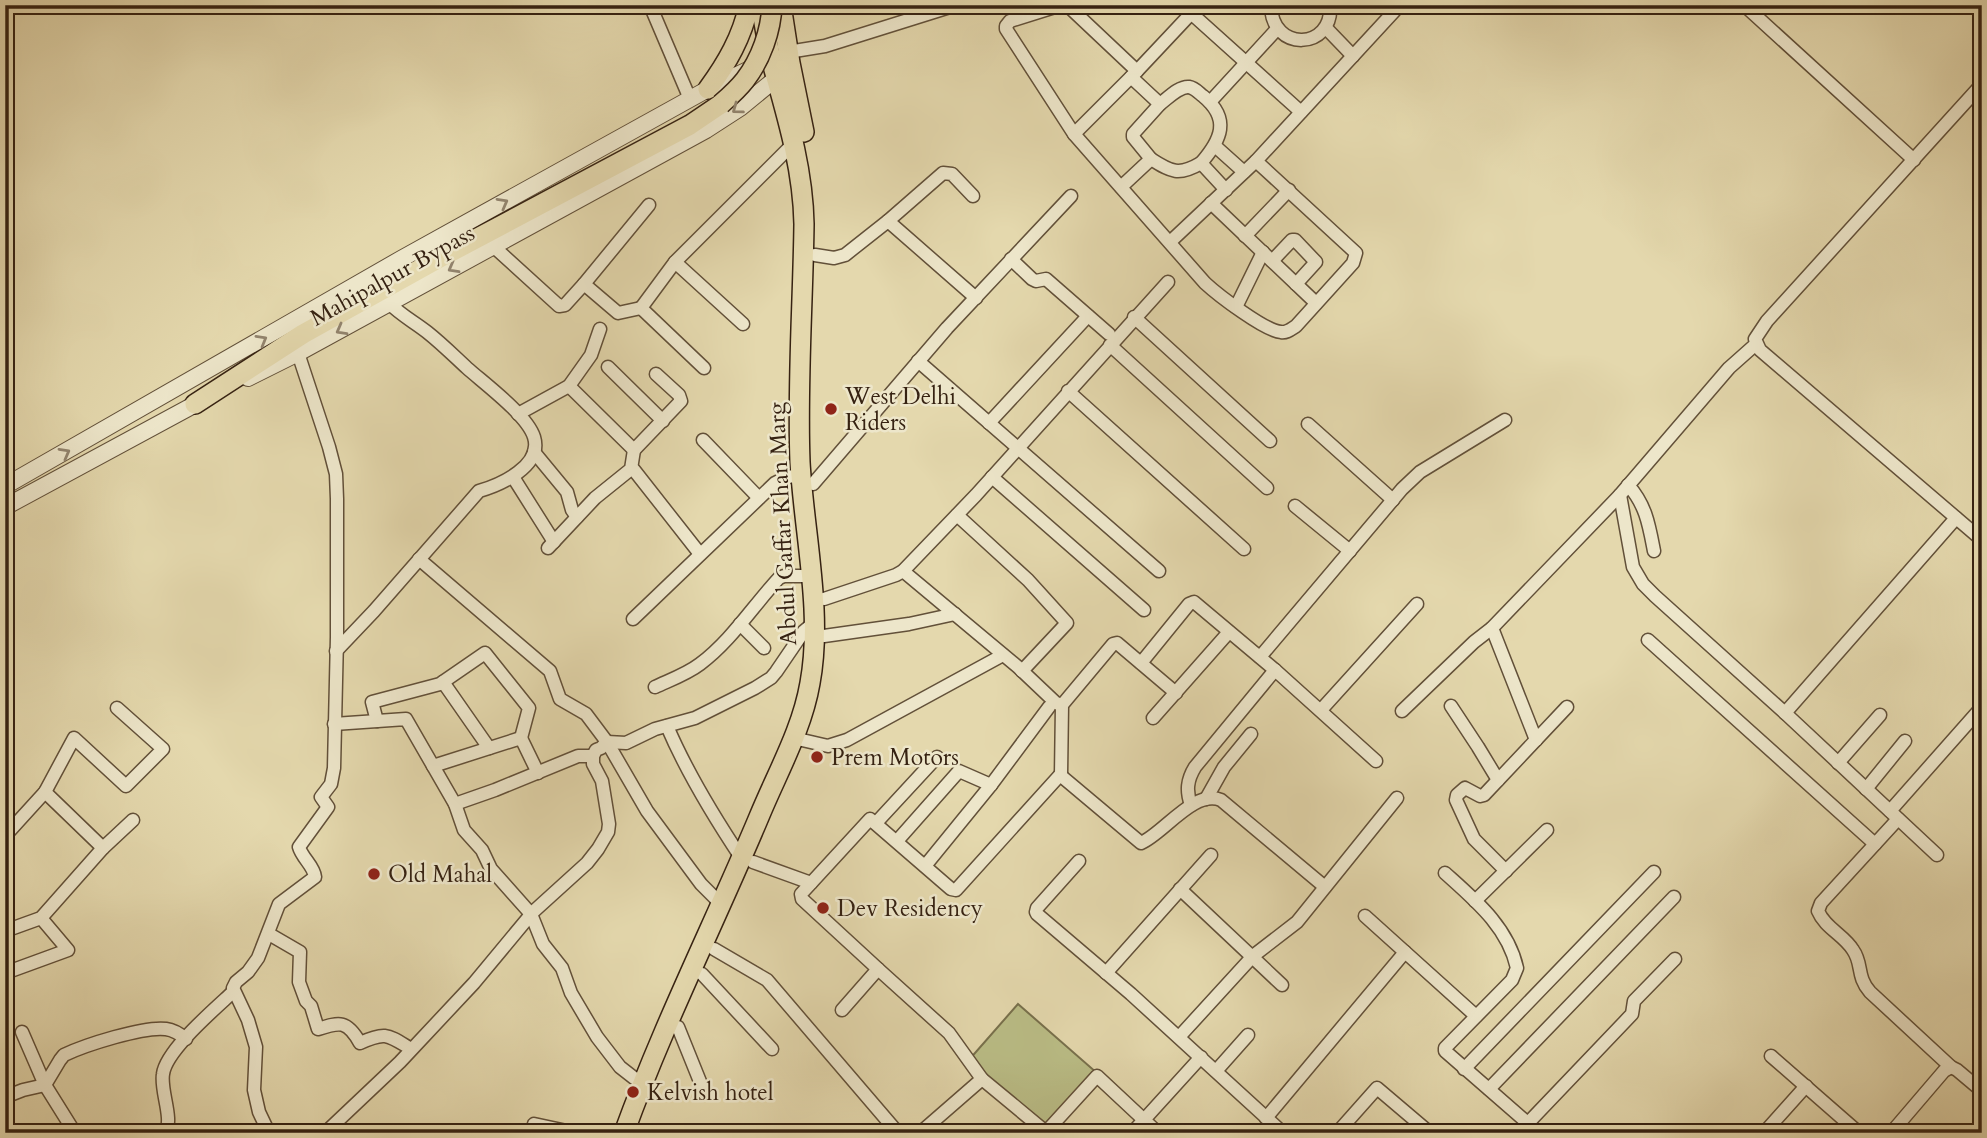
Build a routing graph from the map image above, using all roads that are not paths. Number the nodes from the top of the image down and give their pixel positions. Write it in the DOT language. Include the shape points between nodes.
graph roads {
  1 [pos="650,5"];
  2 [pos="749,5"];
  3 [pos="761,5"];
  4 [pos="772,5"];
  5 [pos="781,5"];
  6 [pos="956,5"];
  7 [pos="1061,5"];
  8 [pos="1067,5"];
  9 [pos="1271,5"];
  10 [pos="1330,5"];
  11 [pos="1400,5"];
  12 [pos="1744,5"];
  13 [pos="1191,8"];
  14 [pos="1326,28"];
  15 [pos="1277,29"];
  16 [pos="1353,56"];
  17 [pos="1246,62"];
  18 [pos="782,63"];
  19 [pos="1134,74"];
  20 [pos="1982,84"];
  21 [pos="714,97"];
  22 [pos="690,99"];
  23 [pos="1210,102"];
  24 [pos="1160,104"];
  25 [pos="1301,112"];
  26 [pos="1074,134"];
  27 [pos="794,144"];
  28 [pos="1215,146"];
  29 [pos="1151,159"];
  30 [pos="1914,160"];
  31 [pos="1256,161"];
  32 [pos="1201,163"];
  33 [pos="1244,172"];
  34 [pos="1121,187"];
  35 [pos="1226,190"];
  36 [pos="1289,190"];
  37 [pos="1071,195"];
  38 [pos="973,196"];
  39 [pos="1211,203"];
  40 [pos="649,205"];
  41 [pos="888,221"];
  42 [pos="1245,236"];
  43 [pos="1170,242"];
  44 [pos="493,246"];
  45 [pos="815,255"];
  46 [pos="1267,256"];
  47 [pos="1011,259"];
  48 [pos="675,262"];
  49 [pos="1168,282"];
  50 [pos="584,284"];
  51 [pos="1296,284"];
  52 [pos="976,298"];
  53 [pos="389,303"];
  54 [pos="1317,303"];
  55 [pos="1236,307"];
  56 [pos="641,308"];
  57 [pos="1088,316"];
  58 [pos="1135,317"];
  59 [pos="743,324"];
  60 [pos="600,329"];
  61 [pos="1109,340"];
  62 [pos="1756,344"];
  63 [pos="298,353"];
  64 [pos="918,361"];
  65 [pos="608,368"];
  66 [pos="704,368"];
  67 [pos="656,374"];
  68 [pos="569,386"];
  69 [pos="1068,391"];
  70 [pos="195,404"];
  71 [pos="518,414"];
  72 [pos="1505,420"];
  73 [pos="663,421"];
  74 [pos="989,424"];
  75 [pos="1308,424"];
  76 [pos="704,440"];
  77 [pos="1270,441"];
  78 [pos="1018,448"];
  79 [pos="634,450"];
  80 [pos="534,452"];
  81 [pos="631,469"];
  82 [pos="513,477"];
  83 [pos="992,477"];
  84 [pos="807,479"];
  85 [pos="5,486"];
  86 [pos="1267,488"];
  87 [pos="1624,490"];
  88 [pos="759,498"];
  89 [pos="1393,500"];
  90 [pos="1295,506"];
  91 [pos="5,507"];
  92 [pos="957,515"];
  93 [pos="577,517"];
  94 [pos="1956,518"];
  95 [pos="1982,540"];
  96 [pos="1244,548"];
  97 [pos="1350,551"];
  98 [pos="1654,551"];
  99 [pos="700,554"];
  100 [pos="419,559"];
  101 [pos="1159,570"];
  102 [pos="903,571"];
  103 [pos="810,576"];
  104 [pos="824,599"];
  105 [pos="1417,604"];
  106 [pos="1144,610"];
  107 [pos="955,614"];
  108 [pos="633,619"];
  109 [pos="740,624"];
  110 [pos="1492,628"];
  111 [pos="819,631"];
  112 [pos="1229,632"];
  113 [pos="1647,639"];
  114 [pos="764,648"];
  115 [pos="335,651"];
  116 [pos="1003,654"];
  117 [pos="1260,657"];
  118 [pos="1141,663"];
  119 [pos="1275,670"];
  120 [pos="1022,671"];
  121 [pos="443,682"];
  122 [pos="655,687"];
  123 [pos="1175,693"];
  124 [pos="1056,706"];
  125 [pos="1451,706"];
  126 [pos="1567,707"];
  127 [pos="1982,707"];
  128 [pos="117,708"];
  129 [pos="1321,710"];
  130 [pos="1402,711"];
  131 [pos="1785,713"];
  132 [pos="1880,715"];
  133 [pos="1153,718"];
  134 [pos="377,721"];
  135 [pos="334,724"];
  136 [pos="667,726"];
  137 [pos="1251,734"];
  138 [pos="521,738"];
  139 [pos="802,740"];
  140 [pos="1536,740"];
  141 [pos="1905,741"];
  142 [pos="607,742"];
  143 [pos="489,748"];
  144 [pos="593,756"];
  145 [pos="937,757"];
  146 [pos="1376,761"];
  147 [pos="1838,763"];
  148 [pos="433,766"];
  149 [pos="538,773"];
  150 [pos="1061,775"];
  151 [pos="1498,780"];
  152 [pos="991,785"];
  153 [pos="1866,789"];
  154 [pos="46,792"];
  155 [pos="1397,798"];
  156 [pos="1206,799"];
  157 [pos="455,804"];
  158 [pos="1191,805"];
  159 [pos="1894,815"];
  160 [pos="133,820"];
  161 [pos="876,823"];
  162 [pos="1547,831"];
  163 [pos="5,836"];
  164 [pos="897,841"];
  165 [pos="1875,844"];
  166 [pos="103,848"];
  167 [pos="1211,855"];
  168 [pos="1937,855"];
  169 [pos="748,861"];
  170 [pos="1079,861"];
  171 [pos="925,866"];
  172 [pos="1506,871"];
  173 [pos="1654,872"];
  174 [pos="1445,873"];
  175 [pos="811,883"];
  176 [pos="1325,887"];
  177 [pos="1180,889"];
  178 [pos="1674,897"];
  179 [pos="1475,901"];
  180 [pos="722,905"];
  181 [pos="531,914"];
  182 [pos="1365,916"];
  183 [pos="41,918"];
  184 [pos="5,931"];
  185 [pos="269,934"];
  186 [pos="714,949"];
  187 [pos="1405,952"];
  188 [pos="1253,956"];
  189 [pos="1675,959"];
  190 [pos="878,969"];
  191 [pos="5,973"];
  192 [pos="1106,973"];
  193 [pos="702,974"];
  194 [pos="1282,985"];
  195 [pos="234,991"];
  196 [pos="842,1010"];
  197 [pos="1476,1017"];
  198 [pos="678,1027"];
  199 [pos="22,1032"];
  200 [pos="1248,1035"];
  201 [pos="1179,1037"];
  202 [pos="186,1039"];
  203 [pos="411,1049"];
  204 [pos="772,1049"];
  205 [pos="1771,1056"];
  206 [pos="1200,1057"];
  207 [pos="1951,1067"];
  208 [pos="1464,1069"];
  209 [pos="1216,1071"];
  210 [pos="982,1079"];
  211 [pos="46,1085"];
  212 [pos="643,1085"];
  213 [pos="1806,1086"];
  214 [pos="703,1089"];
  215 [pos="1489,1089"];
  216 [pos="1982,1091"];
  217 [pos="5,1097"];
  218 [pos="1266,1118"];
  219 [pos="1144,1120"];
  220 [pos="5,1123"];
  221 [pos="1528,1123"];
  222 [pos="534,1124"];
  223 [pos="1424,1131"];
  224 [pos="1046,1132"];
  225 [pos="8,1133"];
  226 [pos="75,1133"];
  227 [pos="165,1133"];
  228 [pos="270,1133"];
  229 [pos="325,1133"];
  230 [pos="576,1133"];
  231 [pos="624,1133"];
  232 [pos="632,1133"];
  233 [pos="898,1133"];
  234 [pos="920,1133"];
  235 [pos="1132,1133"];
  236 [pos="1158,1133"];
  237 [pos="1283,1133"];
  238 [pos="1337,1133"];
  239 [pos="1539,1133"];
  240 [pos="1764,1133"];
  241 [pos="1859,1133"];
  242 [pos="1891,1133"];
  1 -- 22 [label="street"];
  2 -- 21 [label="main road"];
  3 -- 18 [label="main road, Abdul Gaffar Khan Marg"];
  4 -- 21 [label="main road, bridge" via="761,52 745,80"];
  5 -- 18 [label="main road, Abdul Gaffar Khan Marg"];
  6 -- 18 [label="street"];
  7 -- 26 [label="street" via="1006,26"];
  8 -- 19 [label="street"];
  9 -- 15 [label="street"];
  10 -- 14 [label="street"];
  11 -- 16 [label="street"];
  12 -- 30 [label="street"];
  13 -- 17 [label="street"];
  13 -- 19 [label="street"];
  14 -- 15 [label="street" via="1299,40"];
  14 -- 16 [label="street"];
  15 -- 17 [label="street"];
  16 -- 25 [label="street"];
  17 -- 23 [label="street"];
  17 -- 25 [label="street"];
  18 -- 21 [label="street, Mahipalpur Bypass"];
  18 -- 27 [label="main road, Abdul Gaffar Khan Marg"];
  18 -- 44 [label="street, Mahipalpur Bypass, one-way" via="740,108 706,130"];
  18 -- 45 [label="main road, Abdul Gaffar Khan Marg" via="815,190"];
  19 -- 24 [label="street"];
  19 -- 26 [label="street"];
  20 -- 30 [label="street"];
  21 -- 22 [label="street, Mahipalpur Bypass"];
  21 -- 70 [label="main road" via="690,125 303,334"];
  85 -- 22 [label="street, Mahipalpur Bypass, one-way"];
  23 -- 24 [label="street" via="1188,87"];
  23 -- 28 [label="street" via="1220,119"];
  24 -- 29 [label="street" via="1133,134"];
  25 -- 31 [label="street"];
  26 -- 34 [label="street"];
  27 -- 48 [label="street"];
  27 -- 84 [label="main road, Abdul Gaffar Khan Marg" via="804,207 799,397"];
  28 -- 32 [label="street"];
  28 -- 33 [label="street"];
  29 -- 32 [label="street" via="1182,172"];
  29 -- 34 [label="street"];
  30 -- 62 [label="street" via="1767,321 1757,333"];
  31 -- 33 [label="street"];
  31 -- 36 [label="street"];
  32 -- 35 [label="street"];
  33 -- 35 [label="street"];
  34 -- 43 [label="street"];
  35 -- 39 [label="street"];
  36 -- 42 [label="street"];
  36 -- 54 [label="street" via="1356,253 1353,263"];
  37 -- 47 [label="street"];
  38 -- 41 [label="street" via="952,174 943,173"];
  39 -- 42 [label="street"];
  39 -- 43 [label="street"];
  40 -- 50 [label="street"];
  41 -- 45 [label="street" via="845,256"];
  41 -- 52 [label="street"];
  42 -- 46 [label="street"];
  43 -- 55 [label="street" via="1205,283"];
  44 -- 50 [label="street" via="559,306"];
  44 -- 53 [label="street, Mahipalpur Bypass, one-way"];
  45 -- 84 [label="main road, Abdul Gaffar Khan Marg"];
  46 -- 51 [label="street"];
  46 -- 51 [label="street" via="1295,240 1316,262"];
  46 -- 55 [label="street"];
  47 -- 52 [label="street"];
  47 -- 57 [label="street" via="1032,279 1045,279"];
  48 -- 56 [label="street"];
  48 -- 59 [label="street"];
  49 -- 58 [label="street"];
  50 -- 56 [label="street" via="618,313"];
  51 -- 54 [label="street"];
  52 -- 64 [label="street"];
  53 -- 63 [label="street, Mahipalpur Bypass, one-way"];
  53 -- 71 [label="street"];
  54 -- 55 [label="street" via="1284,332 1268,328"];
  56 -- 66 [label="street"];
  57 -- 61 [label="street"];
  57 -- 74 [label="street"];
  58 -- 61 [label="street"];
  58 -- 77 [label="street"];
  60 -- 68 [label="street" via="591,355"];
  61 -- 69 [label="street"];
  61 -- 86 [label="street"];
  62 -- 87 [label="street" via="1729,368"];
  62 -- 94 [label="street"];
  63 -- 70 [label="street, Mahipalpur Bypass"];
  63 -- 115 [label="street" via="335,474"];
  64 -- 74 [label="street"];
  64 -- 84 [label="street"];
  65 -- 73 [label="street"];
  67 -- 73 [label="street" via="681,400"];
  68 -- 71 [label="street"];
  68 -- 79 [label="street"];
  69 -- 78 [label="street"];
  69 -- 96 [label="street"];
  70 -- 91 [label="street, Mahipalpur Bypass"];
  71 -- 80 [label="street" via="532,433"];
  72 -- 89 [label="street" via="1420,472"];
  73 -- 79 [label="street"];
  74 -- 78 [label="street"];
  75 -- 89 [label="street"];
  76 -- 88 [label="street"];
  78 -- 83 [label="street"];
  78 -- 101 [label="street"];
  79 -- 81 [label="street"];
  80 -- 82 [label="street"];
  80 -- 93 [label="street" via="566,492"];
  81 -- 93 [label="street"];
  81 -- 99 [label="street"];
  82 -- 93 [label="street" via="551,545"];
  82 -- 100 [label="street" via="479,491"];
  83 -- 92 [label="street"];
  83 -- 106 [label="street"];
  84 -- 88 [label="street" via="785,478"];
  84 -- 103 [label="main road, Abdul Gaffar Khan Marg"];
  84 -- 104 [label="main road, Abdul Gaffar Khan Marg"];
  87 -- 98 [label="street" via="1638,497 1647,514"];
  87 -- 110 [label="street"];
  87 -- 131 [label="street" via="1633,567 1643,584"];
  88 -- 99 [label="street"];
  89 -- 97 [label="street"];
  90 -- 97 [label="street"];
  92 -- 102 [label="street"];
  92 -- 120 [label="street" via="1067,623"];
  94 -- 95 [label="street"];
  94 -- 131 [label="street"];
  97 -- 117 [label="street"];
  99 -- 108 [label="street"];
  100 -- 115 [label="street"];
  100 -- 142 [label="street" via="550,671 560,699 586,714"];
  102 -- 104 [label="street"];
  102 -- 107 [label="street"];
  103 -- 109 [label="street" via="779,578"];
  103 -- 111 [label="main road, Abdul Gaffar Khan Marg"];
  104 -- 111 [label="main road, Abdul Gaffar Khan Marg"];
  105 -- 129 [label="street"];
  107 -- 111 [label="street" via="909,624"];
  107 -- 116 [label="street"];
  109 -- 114 [label="street"];
  109 -- 122 [label="street" via="701,664"];
  110 -- 130 [label="street"];
  110 -- 140 [label="street"];
  111 -- 136 [label="street" via="810,626 804,631 771,678 702,715"];
  111 -- 139 [label="main road, Abdul Gaffar Khan Marg" via="819,685"];
  111 -- 169 [label="main road, Abdul Gaffar Khan Marg" via="807,699"];
  112 -- 117 [label="street"];
  112 -- 118 [label="street" via="1192,602"];
  112 -- 123 [label="street"];
  113 -- 165 [label="street"];
  115 -- 135 [label="street"];
  116 -- 120 [label="street"];
  116 -- 139 [label="street" via="847,740 828,746"];
  117 -- 119 [label="street"];
  118 -- 123 [label="street"];
  118 -- 124 [label="street" via="1115,642"];
  119 -- 129 [label="street"];
  119 -- 158 [label="street" via="1195,767 1188,785"];
  120 -- 124 [label="street"];
  121 -- 134 [label="street" via="372,702"];
  121 -- 138 [label="street" via="485,653 529,708"];
  121 -- 143 [label="street"];
  123 -- 133 [label="street"];
  124 -- 150 [label="street"];
  124 -- 152 [label="street"];
  125 -- 151 [label="street"];
  126 -- 140 [label="street"];
  127 -- 159 [label="street"];
  128 -- 154 [label="street" via="163,749 126,786 74,738"];
  129 -- 146 [label="street"];
  131 -- 147 [label="street"];
  132 -- 147 [label="street"];
  134 -- 135 [label="street"];
  134 -- 148 [label="street" via="406,719"];
  135 -- 185 [label="street" via="333,777 321,797 328,807 299,847 315,877 279,904"];
  136 -- 142 [label="street" via="626,743"];
  136 -- 169 [label="street" via="700,790"];
  137 -- 156 [label="street"];
  138 -- 143 [label="street"];
  138 -- 149 [label="street"];
  139 -- 169 [label="main road, Abdul Gaffar Khan Marg"];
  140 -- 151 [label="street"];
  141 -- 153 [label="street"];
  142 -- 144 [label="street"];
  142 -- 180 [label="street" via="646,811"];
  143 -- 148 [label="street"];
  144 -- 149 [label="street" via="578,756"];
  144 -- 181 [label="street" via="608,810 608,832 587,863"];
  145 -- 161 [label="street"];
  147 -- 153 [label="street"];
  148 -- 157 [label="street"];
  149 -- 157 [label="street"];
  150 -- 158 [label="street" via="1141,843"];
  150 -- 171 [label="street" via="956,890"];
  151 -- 172 [label="street" via="1482,796 1465,788 1456,797 1474,839"];
  152 -- 164 [label="street" via="959,771"];
  152 -- 171 [label="street"];
  153 -- 159 [label="street"];
  154 -- 163 [label="street"];
  154 -- 166 [label="street"];
  155 -- 176 [label="street"];
  156 -- 158 [label="street"];
  156 -- 176 [label="street" via="1222,800"];
  157 -- 181 [label="street" via="464,830"];
  159 -- 165 [label="street"];
  159 -- 168 [label="street"];
  160 -- 166 [label="street"];
  161 -- 164 [label="street"];
  161 -- 175 [label="street" via="869,820"];
  162 -- 172 [label="street"];
  164 -- 171 [label="street"];
  165 -- 207 [label="street" via="1818,911 1854,951 1863,985"];
  166 -- 183 [label="street"];
  167 -- 177 [label="street"];
  169 -- 175 [label="street"];
  169 -- 180 [label="main road, Abdul Gaffar Khan Marg"];
  169 -- 186 [label="main road, Abdul Gaffar Khan Marg"];
  170 -- 192 [label="street" via="1035,912"];
  172 -- 179 [label="street"];
  173 -- 208 [label="street"];
  174 -- 179 [label="street"];
  175 -- 190 [label="street" via="802,899"];
  176 -- 188 [label="street" via="1297,922"];
  177 -- 188 [label="street"];
  177 -- 192 [label="street"];
  178 -- 215 [label="street"];
  179 -- 197 [label="street" via="1503,934 1517,968 1511,981"];
  180 -- 212 [label="main road, Abdul Gaffar Khan Marg"];
  181 -- 203 [label="street"];
  181 -- 212 [label="street" via="543,944 562,968 597,1037 620,1068"];
  182 -- 187 [label="street"];
  183 -- 184 [label="street"];
  183 -- 191 [label="street" via="68,950"];
  185 -- 195 [label="street" via="256,962 236,982"];
  185 -- 203 [label="street" via="300,951 299,982 318,1029 338,1023 347,1025 360,1043 388,1035"];
  186 -- 193 [label="main road, Abdul Gaffar Khan Marg"];
  186 -- 233 [label="street" via="767,979"];
  187 -- 197 [label="street"];
  187 -- 218 [label="street"];
  188 -- 194 [label="street"];
  188 -- 201 [label="street"];
  189 -- 221 [label="street" via="1634,1001 1632,1014"];
  190 -- 196 [label="street"];
  190 -- 210 [label="street" via="949,1033"];
  192 -- 201 [label="street"];
  193 -- 198 [label="main road, Abdul Gaffar Khan Marg"];
  193 -- 204 [label="street"];
  195 -- 202 [label="street"];
  195 -- 228 [label="street" via="256,1046 254,1090"];
  197 -- 208 [label="street" via="1444,1050"];
  198 -- 214 [label="street"];
  198 -- 232 [label="main road, Abdul Gaffar Khan Marg"];
  199 -- 211 [label="street"];
  200 -- 209 [label="street"];
  201 -- 206 [label="street"];
  202 -- 211 [label="street" via="159,1028 93,1044 64,1055"];
  202 -- 227 [label="street" via="164,1067 169,1124"];
  203 -- 229 [label="street"];
  205 -- 213 [label="street"];
  206 -- 209 [label="street"];
  206 -- 219 [label="street"];
  207 -- 216 [label="street"];
  207 -- 242 [label="street"];
  208 -- 215 [label="street"];
  209 -- 218 [label="street"];
  210 -- 224 [label="street"];
  210 -- 234 [label="street"];
  211 -- 217 [label="street"];
  211 -- 226 [label="street"];
  212 -- 231 [label="main road, Abdul Gaffar Khan Marg"];
  213 -- 240 [label="street"];
  213 -- 241 [label="street"];
  215 -- 221 [label="street"];
  218 -- 237 [label="street"];
  219 -- 224 [label="street" via="1097,1076"];
  219 -- 235 [label="street"];
  219 -- 236 [label="street"];
  220 -- 225 [label="street"];
  221 -- 239 [label="street"];
  222 -- 230 [label="street"];
  223 -- 238 [label="street" via="1377,1088"];
}
